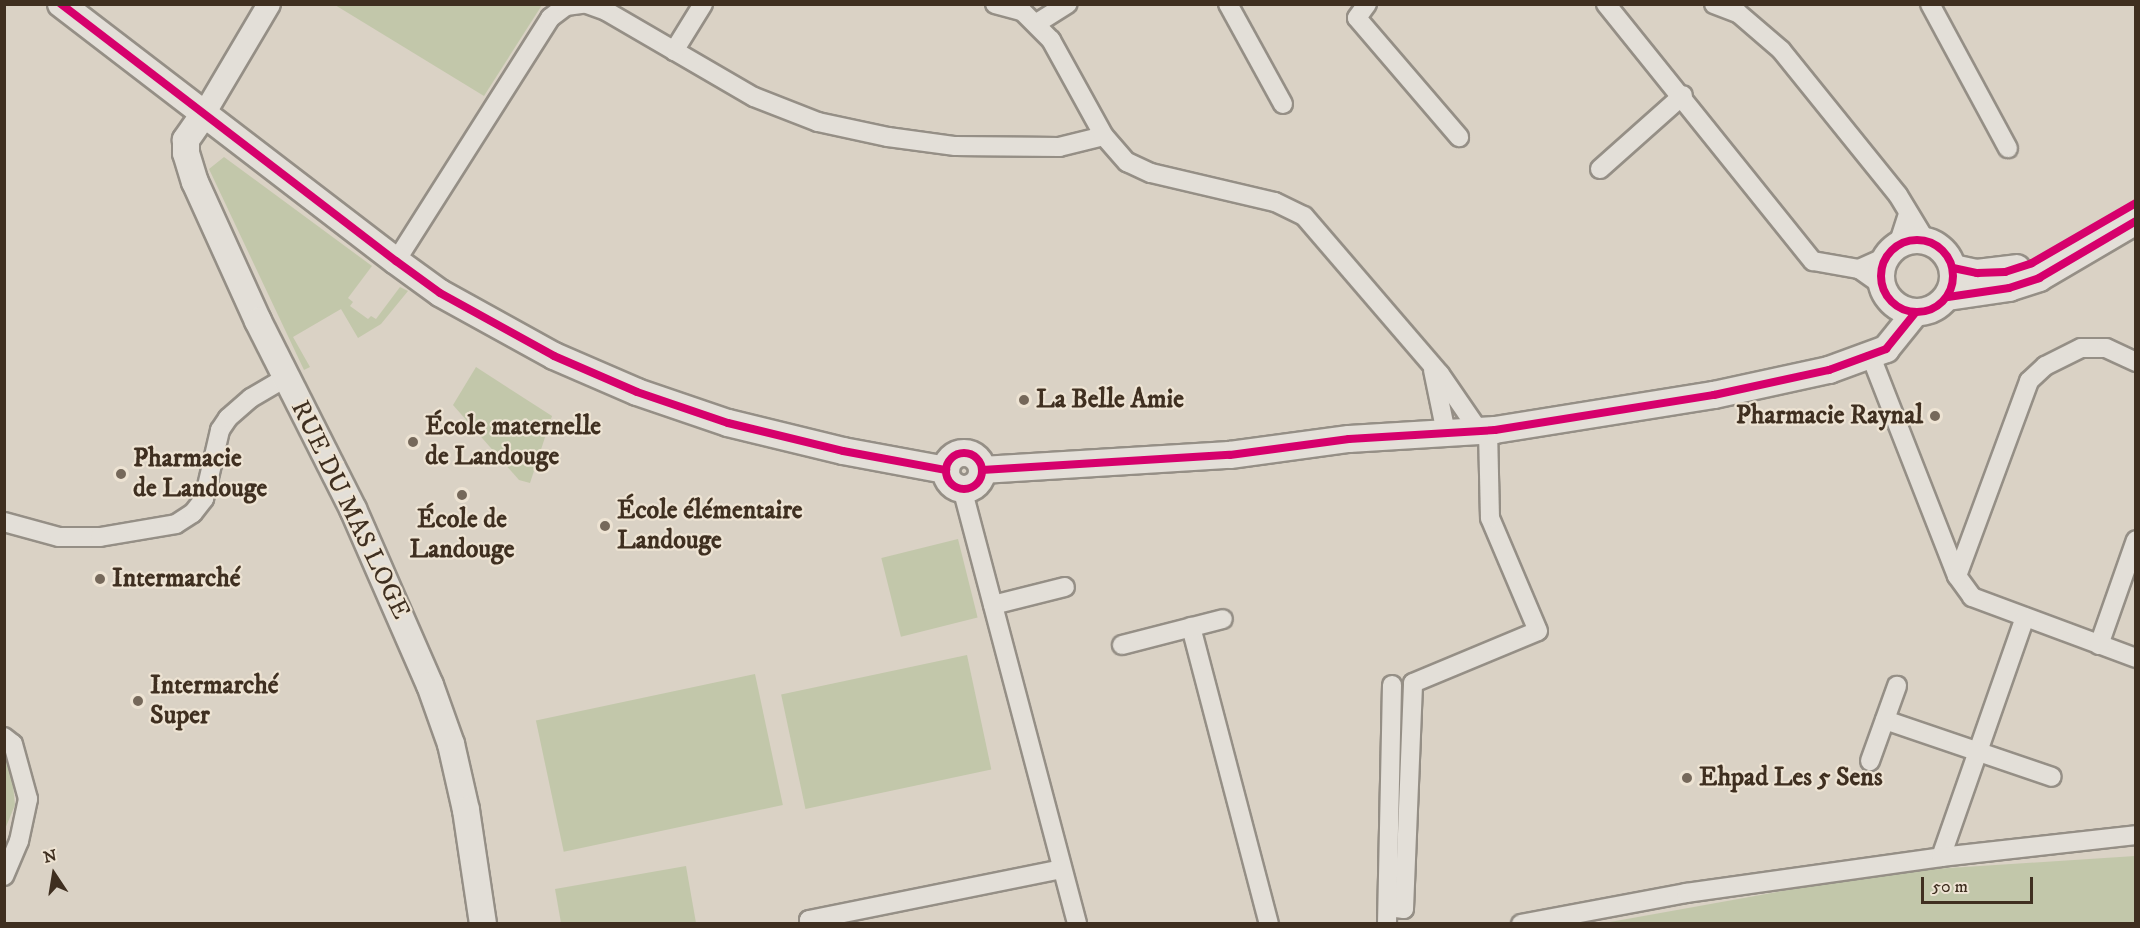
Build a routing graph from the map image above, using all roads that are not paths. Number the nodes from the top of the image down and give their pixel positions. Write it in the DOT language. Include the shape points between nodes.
graph roads {
  1 [pos="61,4"];
  2 [pos="268,4"];
  3 [pos="585,4"];
  4 [pos="703,4"];
  5 [pos="995,4"];
  6 [pos="1068,4"];
  7 [pos="1228,4"];
  8 [pos="1367,4"];
  9 [pos="1606,4"];
  10 [pos="1714,4"];
  11 [pos="1930,4"];
  12 [pos="1023,8"];
  13 [pos="1740,9"];
  14 [pos="1037,23"];
  15 [pos="675,51"];
  16 [pos="1683,95"];
  17 [pos="1283,104"];
  18 [pos="204,114"];
  19 [pos="1104,136"];
  20 [pos="1459,137"];
  21 [pos="2008,148"];
  22 [pos="1600,170"];
  23 [pos="2136,203"];
  24 [pos="1908,215"];
  25 [pos="2136,221"];
  26 [pos="1926,241"];
  27 [pos="1892,251"];
  28 [pos="396,261"];
  29 [pos="1953,268"];
  30 [pos="1858,269"];
  31 [pos="1885,292"];
  32 [pos="1948,297"];
  33 [pos="1915,313"];
  34 [pos="1870,354"];
  35 [pos="1431,362"];
  36 [pos="2136,362"];
  37 [pos="286,377"];
  38 [pos="1483,430"];
  39 [pos="1446,433"];
  40 [pos="954,479"];
  41 [pos="4,522"];
  42 [pos="2136,540"];
  43 [pos="1957,576"];
  44 [pos="1065,587"];
  45 [pos="993,605"];
  46 [pos="2025,617"];
  47 [pos="1222,619"];
  48 [pos="1191,627"];
  49 [pos="1122,645"];
  50 [pos="2099,645"];
  51 [pos="2136,658"];
  52 [pos="1392,685"];
  53 [pos="1897,686"];
  54 [pos="1885,720"];
  55 [pos="4,737"];
  56 [pos="1978,752"];
  57 [pos="1870,761"];
  58 [pos="2052,777"];
  59 [pos="2136,835"];
  60 [pos="1941,857"];
  61 [pos="1062,869"];
  62 [pos="4,876"];
  63 [pos="1388,915"];
  64 [pos="483,924"];
  65 [pos="810,924"];
  66 [pos="1077,924"];
  67 [pos="1269,924"];
  68 [pos="1521,924"];
  1 -- 18 [label="main road"];
  2 -- 18 [label="street"];
  3 -- 15 [label="street" via="606,11"];
  3 -- 28 [label="street" via="566,6 550,18"];
  4 -- 15 [label="street"];
  5 -- 12 [label="street"];
  6 -- 14 [label="street"];
  7 -- 17 [label="street"];
  8 -- 20 [label="street" via="1357,18"];
  9 -- 16 [label="street"];
  10 -- 13 [label="street"];
  11 -- 21 [label="street"];
  12 -- 14 [label="street"];
  13 -- 24 [label="street" via="1781,50 1898,195"];
  14 -- 19 [label="street" via="1051,40"];
  15 -- 19 [label="street" via="753,97 818,122 888,137 955,146 1059,147"];
  16 -- 22 [label="street"];
  16 -- 30 [label="street" via="1813,261"];
  18 -- 28 [label="main road"];
  18 -- 37 [label="main road, RUE DU MAS LOGE" via="186,140 186,153 201,196"];
  19 -- 35 [label="street" via="1127,162 1151,173 1275,202 1304,216"];
  23 -- 29 [label="main road" via="2032,263 2005,272 1977,273"];
  24 -- 26 [label="street"];
  24 -- 27 [label="street"];
  25 -- 32 [label="main road" via="2039,278 2009,288"];
  26 -- 27 [label="main road"];
  26 -- 29 [label="main road" via="1943,250"];
  27 -- 30 [label="street"];
  27 -- 31 [label="main road"];
  28 -- 40 [label="main road" via="440,293 554,356 637,392 752,429"];
  29 -- 32 [label="main road"];
  30 -- 31 [label="street"];
  31 -- 33 [label="main road" via="1895,306"];
  31 -- 34 [label="main road" via="1883,325"];
  32 -- 33 [label="main road" via="1932,310"];
  33 -- 34 [label="main road" via="1886,349"];
  34 -- 38 [label="main road" via="1829,370 1714,395"];
  34 -- 43 [label="street"];
  35 -- 38 [label="street"];
  35 -- 39 [label="street"];
  36 -- 43 [label="street" via="2106,348 2081,348 2045,366 2029,381"];
  37 -- 41 [label="street" via="251,398 228,418 220,430 204,499 193,513 176,524 100,537 70,537"];
  37 -- 64 [label="main road, RUE DU MAS LOGE" via="353,509 430,685 451,744 466,810"];
  38 -- 39 [label="main road"];
  38 -- 63 [label="street" via="1490,518 1538,631 1413,683 1404,909"];
  39 -- 40 [label="main road" via="1349,439 1230,455 982,470 978,481"];
  40 -- 45 [label="street"];
  42 -- 50 [label="street"];
  43 -- 46 [label="street" via="1972,597"];
  44 -- 45 [label="street"];
  45 -- 61 [label="street"];
  46 -- 50 [label="street"];
  46 -- 56 [label="street"];
  47 -- 48 [label="street"];
  48 -- 49 [label="street"];
  48 -- 67 [label="street"];
  50 -- 51 [label="street"];
  52 -- 63 [label="street"];
  53 -- 54 [label="street"];
  54 -- 56 [label="street"];
  54 -- 57 [label="street"];
  55 -- 62 [label="street" via="13,744 28,799 19,841"];
  56 -- 58 [label="street"];
  56 -- 60 [label="street"];
  59 -- 60 [label="street"];
  60 -- 68 [label="street" via="1686,893"];
  61 -- 65 [label="street" via="809,920"];
  61 -- 66 [label="street"];
}
